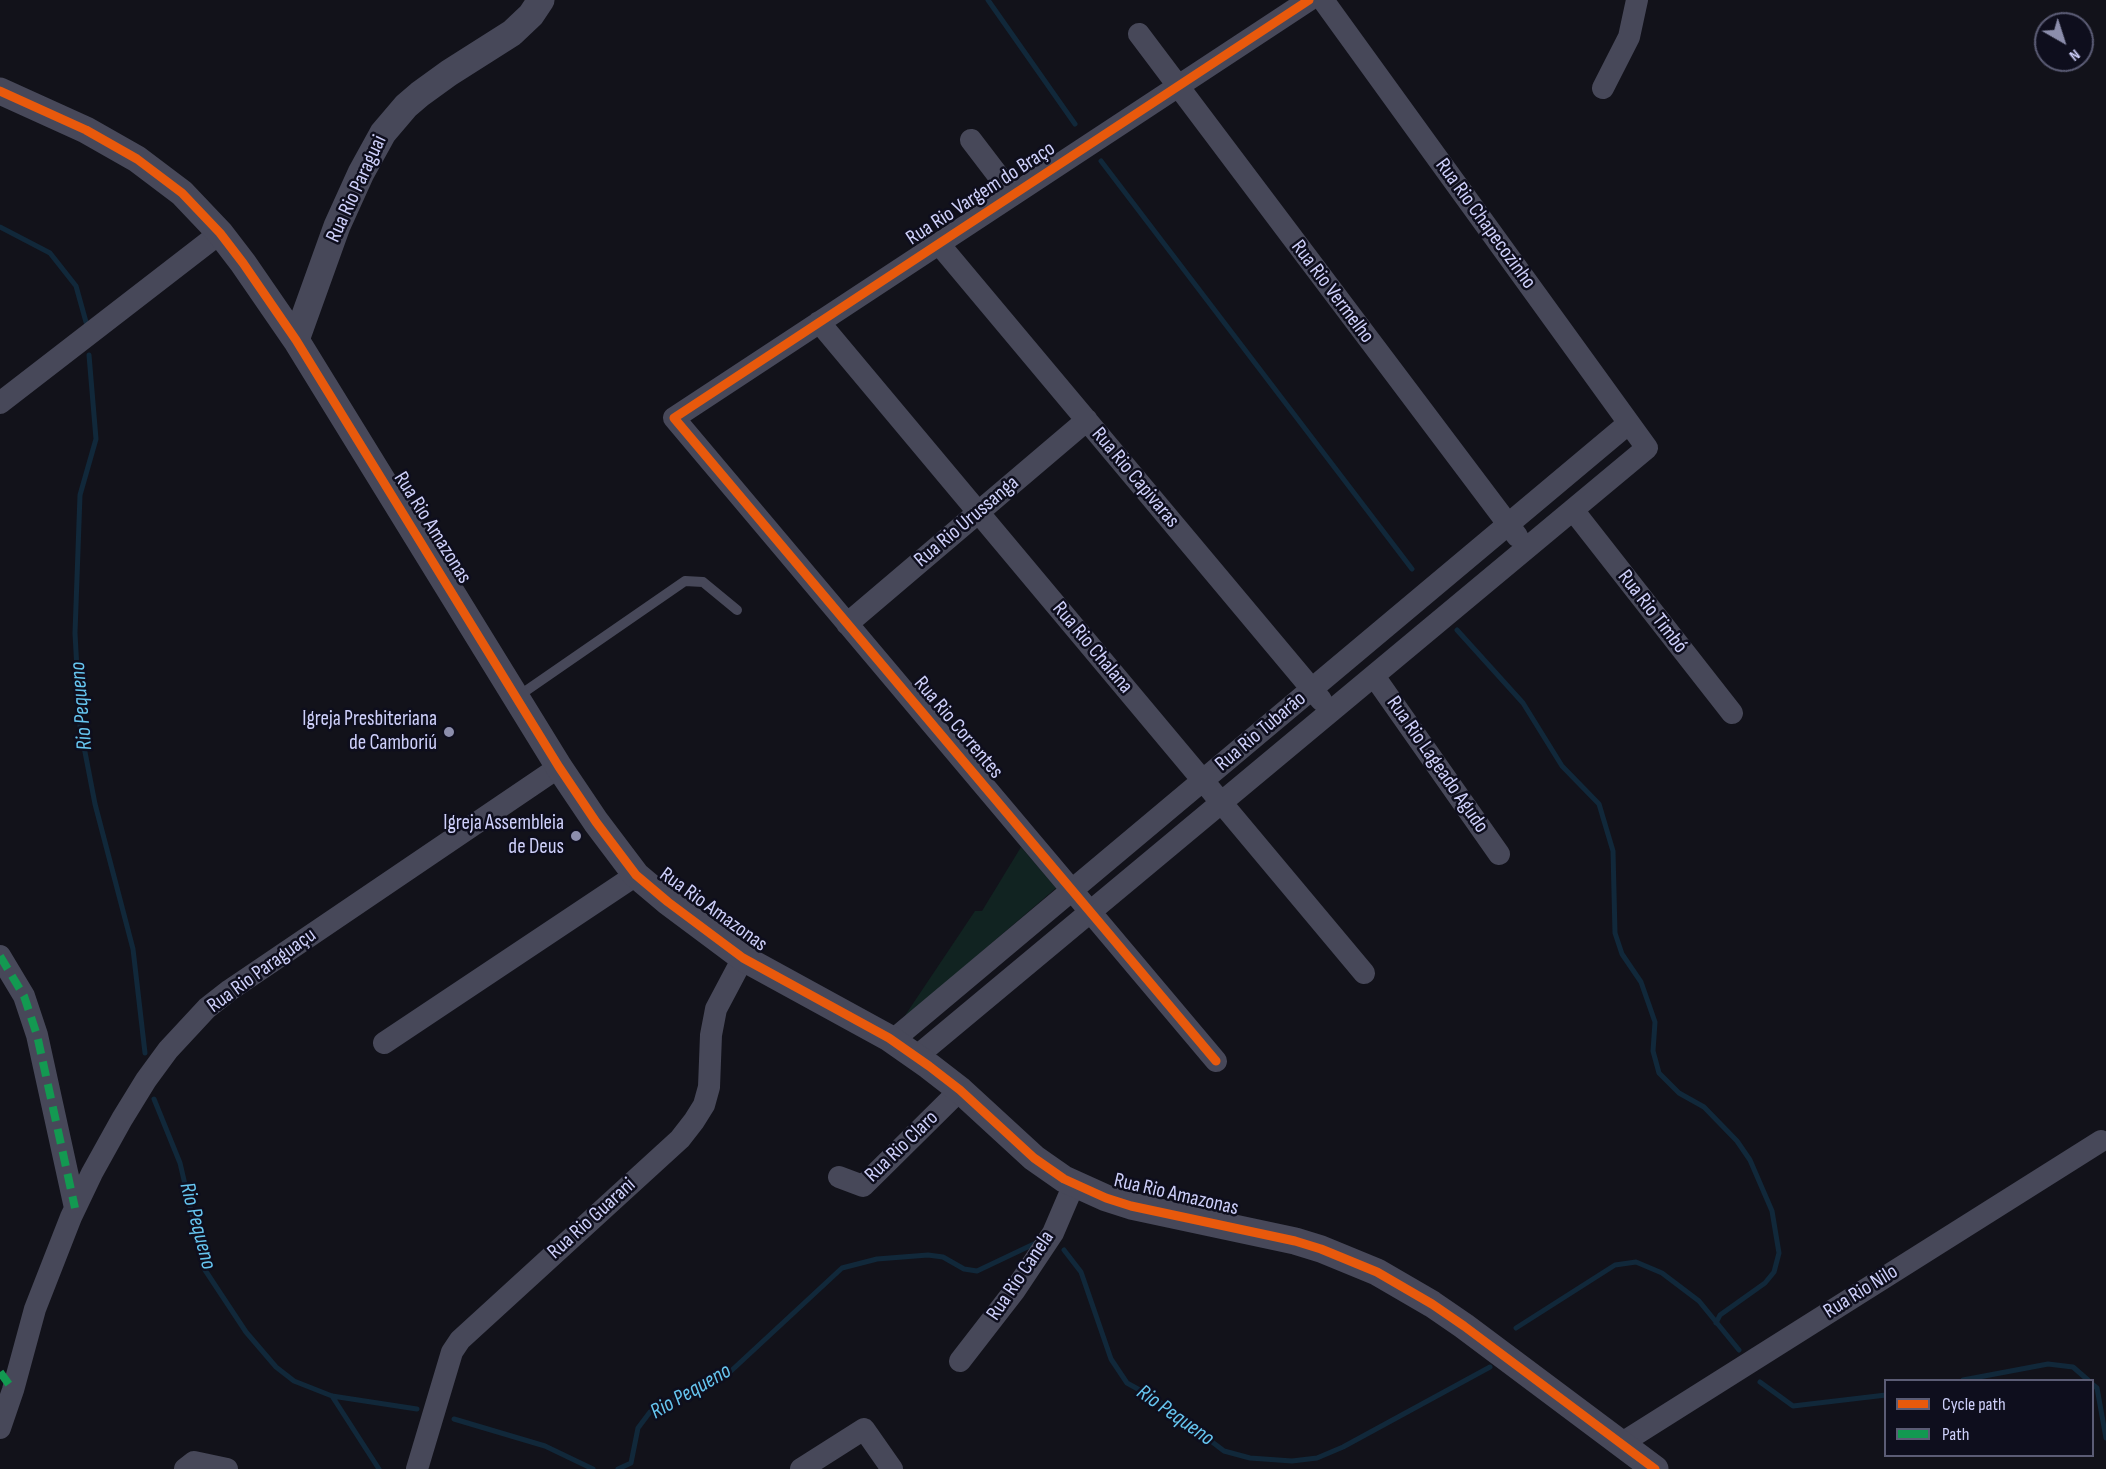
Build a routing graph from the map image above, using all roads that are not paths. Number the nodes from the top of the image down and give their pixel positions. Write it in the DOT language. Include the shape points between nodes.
graph roads {
  1 [pos="541,0"];
  2 [pos="1309,0"];
  3 [pos="1323,0"];
  4 [pos="1637,0"];
  5 [pos="1139,34"];
  6 [pos="1178,86"];
  7 [pos="1603,88"];
  8 [pos="0,91"];
  9 [pos="971,140"];
  10 [pos="1012,195"];
  11 [pos="220,233"];
  12 [pos="939,244"];
  13 [pos="819,322"];
  14 [pos="296,340"];
  15 [pos="0,403"];
  16 [pos="674,418"];
  17 [pos="1087,420"];
  18 [pos="1629,423"];
  19 [pos="1647,448"];
  20 [pos="1572,510"];
  21 [pos="979,513"];
  22 [pos="1508,524"];
  23 [pos="1527,549"];
  24 [pos="737,610"];
  25 [pos="847,624"];
  26 [pos="1374,676"];
  27 [pos="1311,689"];
  28 [pos="516,698"];
  29 [pos="1330,712"];
  30 [pos="1732,713"];
  31 [pos="559,767"];
  32 [pos="1203,780"];
  33 [pos="1221,803"];
  34 [pos="1499,854"];
  35 [pos="636,875"];
  36 [pos="1072,890"];
  37 [pos="1090,912"];
  38 [pos="0,956"];
  39 [pos="743,958"];
  40 [pos="1364,973"];
  41 [pos="892,1041"];
  42 [pos="384,1043"];
  43 [pos="916,1057"];
  44 [pos="1216,1061"];
  45 [pos="960,1090"];
  46 [pos="2101,1141"];
  47 [pos="839,1177"];
  48 [pos="1074,1184"];
  49 [pos="75,1208"];
  50 [pos="960,1361"];
  51 [pos="7,1381"];
  52 [pos="0,1428"];
  53 [pos="1622,1443"];
  54 [pos="185,1469"];
  55 [pos="227,1469"];
  56 [pos="417,1469"];
  57 [pos="801,1469"];
  58 [pos="891,1469"];
  59 [pos="1655,1469"];
  1 -- 14 [label="street, Rua Rio Paraguai" via="522,26 420,94 383,133 337,226"];
  2 -- 6 [label="street, Rua Rio Vargem do Braço"];
  3 -- 18 [label="street, Rua Rio Chapecozinho"];
  4 -- 7 [label="street" via="1629,38"];
  5 -- 6 [label="street, Rua Rio Vermelho"];
  6 -- 10 [label="street, Rua Rio Vargem do Braço"];
  6 -- 22 [label="street, Rua Rio Vermelho"];
  8 -- 11 [label="street, Rua Rio Amazonas" via="87,130 137,159 182,193"];
  9 -- 10 [label="street"];
  10 -- 12 [label="street, Rua Rio Vargem do Braço"];
  11 -- 14 [label="street, Rua Rio Amazonas"];
  11 -- 15 [label="street"];
  12 -- 13 [label="street, Rua Rio Vargem do Braço"];
  12 -- 17 [label="street, Rua Rio Capivaras"];
  13 -- 16 [label="street, Rua Rio Vargem do Braço"];
  13 -- 21 [label="street, Rua Rio Chalana"];
  14 -- 28 [label="street, Rua Rio Amazonas"];
  16 -- 25 [label="street, Rua Rio Correntes"];
  17 -- 21 [label="street, Rua Rio Urussanga"];
  17 -- 27 [label="street, Rua Rio Capivaras"];
  18 -- 19 [label="street, Rua Rio Chapecozinho"];
  18 -- 22 [label="street, Rua Rio Tubarão"];
  19 -- 20 [label="street, Rua Rio Tubarão"];
  20 -- 23 [label="street, Rua Rio Tubarão"];
  20 -- 30 [label="street, Rua Rio Timbó"];
  21 -- 25 [label="street, Rua Rio Urussanga"];
  21 -- 32 [label="street, Rua Rio Chalana"];
  22 -- 23 [label="street, Rua Rio Vermelho"];
  22 -- 27 [label="street, Rua Rio Tubarão"];
  23 -- 26 [label="street, Rua Rio Tubarão"];
  24 -- 28 [label="lane" via="703,582 685,580"];
  25 -- 36 [label="street, Rua Rio Correntes"];
  26 -- 29 [label="street, Rua Rio Tubarão"];
  26 -- 34 [label="street, Rua Rio Lageado Agudo"];
  27 -- 29 [label="street, Rua Rio Capivaras"];
  27 -- 32 [label="street, Rua Rio Tubarão"];
  28 -- 31 [label="street, Rua Rio Amazonas"];
  29 -- 33 [label="street, Rua Rio Tubarão"];
  31 -- 35 [label="street, Rua Rio Amazonas"];
  31 -- 49 [label="street, Rua Rio Paraguaçu" via="207,1008 146,1080"];
  32 -- 33 [label="street, Rua Rio Chalana"];
  32 -- 36 [label="street, Rua Rio Tubarão"];
  33 -- 37 [label="street, Rua Rio Tubarão"];
  33 -- 40 [label="street, Rua Rio Chalana"];
  35 -- 39 [label="street, Rua Rio Amazonas"];
  35 -- 42 [label="street"];
  36 -- 37 [label="street, Rua Rio Correntes"];
  36 -- 41 [label="street, Rua Rio Tubarão"];
  37 -- 43 [label="street, Rua Rio Tubarão"];
  37 -- 44 [label="street, Rua Rio Correntes"];
  38 -- 49 [label="street" via="24,996 37,1035"];
  39 -- 41 [label="street, Rua Rio Amazonas"];
  39 -- 56 [label="street, Rua Rio Guarani" via="716,1009 709,1087 694,1121 680,1139 460,1340 452,1352"];
  41 -- 43 [label="street, Rua Rio Amazonas"];
  43 -- 45 [label="street, Rua Rio Amazonas"];
  45 -- 47 [label="street, Rua Rio Claro" via="863,1186"];
  45 -- 48 [label="street, Rua Rio Amazonas" via="1034,1158"];
  46 -- 53 [label="street, Rua Rio Nilo"];
  48 -- 50 [label="street, Rua Rio Canela" via="1053,1233 1030,1269"];
  48 -- 53 [label="street, Rua Rio Amazonas" via="1159,1214 1295,1241 1377,1272 1464,1326"];
  49 -- 51 [label="street, Rua Rio Paraguaçu"];
  51 -- 52 [label="street, Rua Rio Paraguaçu"];
  53 -- 59 [label="street, Rua Rio Amazonas"];
  54 -- 55 [label="street" via="194,1462"];
  57 -- 58 [label="street" via="864,1429"];
}
